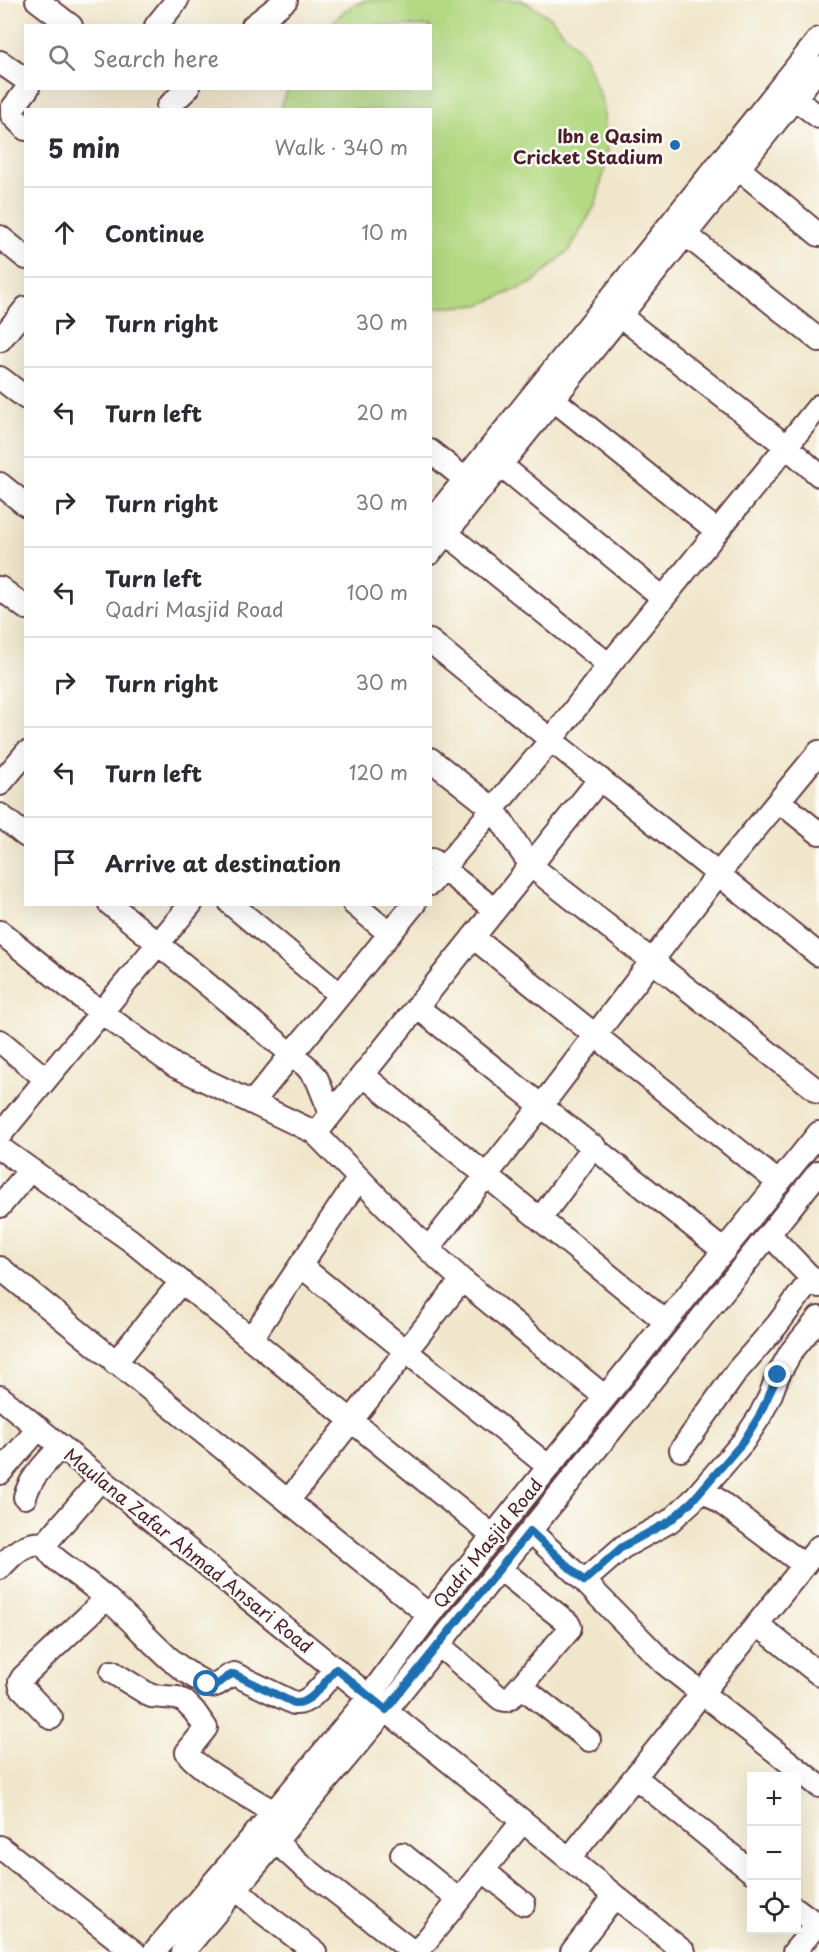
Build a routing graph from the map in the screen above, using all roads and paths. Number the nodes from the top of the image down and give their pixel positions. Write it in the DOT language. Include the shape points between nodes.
graph roads {
  1 [pos="37,0"];
  2 [pos="177,0"];
  3 [pos="277,3"];
  4 [pos="68,24"];
  5 [pos="158,24"];
  6 [pos="255,24"];
  7 [pos="819,39"];
  8 [pos="0,62"];
  9 [pos="819,68"];
  10 [pos="24,79"];
  11 [pos="26,90"];
  12 [pos="186,90"];
  13 [pos="794,98"];
  14 [pos="168,107"];
  15 [pos="819,117"];
  16 [pos="24,127"];
  17 [pos="738,168"];
  18 [pos="685,234"];
  19 [pos="819,235"];
  20 [pos="0,237"];
  21 [pos="24,256"];
  22 [pos="613,309"];
  23 [pos="24,310"];
  24 [pos="0,340"];
  25 [pos="819,340"];
  26 [pos="0,378"];
  27 [pos="24,396"];
  28 [pos="553,399"];
  29 [pos="819,406"];
  30 [pos="786,446"];
  31 [pos="432,453"];
  32 [pos="501,465"];
  33 [pos="819,475"];
  34 [pos="0,484"];
  35 [pos="472,485"];
  36 [pos="24,503"];
  37 [pos="438,528"];
  38 [pos="717,531"];
  39 [pos="432,547"];
  40 [pos="0,588"];
  41 [pos="663,598"];
  42 [pos="24,606"];
  43 [pos="432,643"];
  44 [pos="609,665"];
  45 [pos="551,740"];
  46 [pos="819,752"];
  47 [pos="24,755"];
  48 [pos="432,761"];
  49 [pos="600,779"];
  50 [pos="0,784"];
  51 [pos="779,801"];
  52 [pos="492,808"];
  53 [pos="0,815"];
  54 [pos="819,833"];
  55 [pos="24,834"];
  56 [pos="531,865"];
  57 [pos="434,871"];
  58 [pos="719,873"];
  59 [pos="116,906"];
  60 [pos="189,906"];
  61 [pos="233,906"];
  62 [pos="356,906"];
  63 [pos="412,906"];
  64 [pos="495,910"];
  65 [pos="134,912"];
  66 [pos="0,932"];
  67 [pos="390,934"];
  68 [pos="473,937"];
  69 [pos="158,944"];
  70 [pos="819,955"];
  71 [pos="652,961"];
  72 [pos="340,995"];
  73 [pos="417,1007"];
  74 [pos="102,1012"];
  75 [pos="596,1035"];
  76 [pos="0,1041"];
  77 [pos="292,1054"];
  78 [pos="363,1075"];
  79 [pos="46,1079"];
  80 [pos="819,1092"];
  81 [pos="252,1103"];
  82 [pos="542,1105"];
  83 [pos="331,1114"];
  84 [pos="314,1132"];
  85 [pos="819,1133"];
  86 [pos="0,1135"];
  87 [pos="594,1146"];
  88 [pos="0,1148"];
  89 [pos="30,1170"];
  90 [pos="819,1172"];
  91 [pos="486,1176"];
  92 [pos="359,1178"];
  93 [pos="779,1183"];
  94 [pos="0,1206"];
  95 [pos="540,1219"];
  96 [pos="769,1234"];
  97 [pos="428,1249"];
  98 [pos="724,1251"];
  99 [pos="301,1266"];
  100 [pos="0,1268"];
  101 [pos="462,1280"];
  102 [pos="181,1282"];
  103 [pos="817,1283"];
  104 [pos="819,1317"];
  105 [pos="666,1322"];
  106 [pos="251,1339"];
  107 [pos="406,1352"];
  108 [pos="115,1363"];
  109 [pos="0,1397"];
  110 [pos="605,1397"];
  111 [pos="351,1420"];
  112 [pos="39,1428"];
  113 [pos="61,1446"];
  114 [pos="681,1450"];
  115 [pos="549,1467"];
  116 [pos="0,1473"];
  117 [pos="101,1479"];
  118 [pos="703,1489"];
  119 [pos="25,1497"];
  120 [pos="288,1501"];
  121 [pos="530,1531"];
  122 [pos="493,1536"];
  123 [pos="45,1544"];
  124 [pos="813,1558"];
  125 [pos="0,1568"];
  126 [pos="500,1569"];
  127 [pos="584,1581"];
  128 [pos="106,1599"];
  129 [pos="429,1616"];
  130 [pos="757,1624"];
  131 [pos="439,1645"];
  132 [pos="336,1669"];
  133 [pos="112,1672"];
  134 [pos="819,1674"];
  135 [pos="520,1686"];
  136 [pos="702,1694"];
  137 [pos="377,1703"];
  138 [pos="51,1718"];
  139 [pos="589,1740"];
  140 [pos="635,1777"];
  141 [pos="819,1786"];
  142 [pos="274,1812"];
  143 [pos="522,1821"];
  144 [pos="276,1842"];
  145 [pos="0,1847"];
  146 [pos="402,1854"];
  147 [pos="569,1859"];
  148 [pos="747,1868"];
  149 [pos="483,1870"];
  150 [pos="237,1889"];
  151 [pos="615,1896"];
  152 [pos="459,1900"];
  153 [pos="524,1904"];
  154 [pos="801,1912"];
  155 [pos="818,1924"];
  156 [pos="134,1952"];
  157 [pos="154,1952"];
  158 [pos="183,1952"];
  159 [pos="315,1952"];
  160 [pos="415,1952"];
  161 [pos="572,1952"];
  162 [pos="684,1952"];
  163 [pos="794,1952"];
  1 -- 4 [label="street"];
  2 -- 5 [label="street"];
  3 -- 6 [label="street"];
  7 -- 22 [label="street"];
  8 -- 10 [label="street"];
  9 -- 13 [label="street"];
  11 -- 16 [label="street" via="12,108 12,115"];
  12 -- 14 [label="street"];
  13 -- 15 [label="street"];
  13 -- 17 [label="street"];
  17 -- 18 [label="street"];
  17 -- 19 [label="street"];
  18 -- 22 [label="street"];
  18 -- 25 [label="street"];
  20 -- 21 [label="street"];
  22 -- 28 [label="street"];
  22 -- 30 [label="street"];
  22 -- 35 [label="street"];
  23 -- 24 [label="street"];
  26 -- 27 [label="street"];
  28 -- 32 [label="street"];
  28 -- 38 [label="street"];
  29 -- 30 [label="street"];
  30 -- 33 [label="street"];
  30 -- 38 [label="street"];
  31 -- 35 [label="street"];
  32 -- 35 [label="street"];
  32 -- 41 [label="street"];
  34 -- 36 [label="street"];
  35 -- 37 [label="street"];
  37 -- 39 [label="street"];
  37 -- 44 [label="street"];
  38 -- 41 [label="street"];
  40 -- 42 [label="street"];
  41 -- 44 [label="street"];
  43 -- 45 [label="street"];
  44 -- 45 [label="street"];
  45 -- 49 [label="street"];
  45 -- 52 [label="street"];
  46 -- 51 [label="street"];
  47 -- 50 [label="street"];
  48 -- 52 [label="street"];
  49 -- 56 [label="street"];
  49 -- 58 [label="street"];
  51 -- 54 [label="street"];
  51 -- 58 [label="street"];
  52 -- 56 [label="street"];
  52 -- 57 [label="street"];
  53 -- 55 [label="street"];
  56 -- 64 [label="street"];
  56 -- 71 [label="street"];
  57 -- 64 [label="street"];
  58 -- 70 [label="street"];
  58 -- 71 [label="street"];
  59 -- 65 [label="street"];
  60 -- 69 [label="street"];
  61 -- 72 [label="street"];
  62 -- 67 [label="street"];
  63 -- 67 [label="street"];
  64 -- 68 [label="street"];
  65 -- 69 [label="street"];
  66 -- 74 [label="street"];
  67 -- 72 [label="street"];
  68 -- 73 [label="street"];
  68 -- 75 [label="street"];
  69 -- 74 [label="street"];
  69 -- 77 [label="street"];
  71 -- 75 [label="street"];
  71 -- 80 [label="street"];
  72 -- 77 [label="street"];
  73 -- 78 [label="street"];
  73 -- 82 [label="street"];
  74 -- 79 [label="street"];
  74 -- 81 [label="street" via="175,1066"];
  75 -- 82 [label="street"];
  75 -- 93 [label="street"];
  76 -- 79 [label="street"];
  77 -- 81 [label="street"];
  77 -- 83 [label="street" via="317,1079"];
  78 -- 83 [label="street"];
  78 -- 91 [label="street"];
  79 -- 86 [label="street"];
  81 -- 84 [label="street"];
  82 -- 87 [label="street"];
  82 -- 91 [label="street"];
  83 -- 84 [label="street"];
  84 -- 92 [label="street"];
  85 -- 93 [label="street, Qadri Masjid Road"];
  87 -- 95 [label="street"];
  87 -- 98 [label="street"];
  88 -- 89 [label="street"];
  89 -- 94 [label="street"];
  89 -- 102 [label="street" via="130,1240"];
  90 -- 96 [label="street, Qadri Masjid Road"];
  91 -- 95 [label="street"];
  91 -- 97 [label="street"];
  92 -- 97 [label="street"];
  92 -- 99 [label="street"];
  93 -- 98 [label="street, Qadri Masjid Road"];
  95 -- 105 [label="street"];
  96 -- 103 [label="street"];
  96 -- 121 [label="street, Qadri Masjid Road"];
  97 -- 101 [label="street"];
  98 -- 105 [label="street, Qadri Masjid Road"];
  99 -- 106 [label="street"];
  99 -- 107 [label="street"];
  100 -- 108 [label="street"];
  101 -- 107 [label="street"];
  101 -- 110 [label="street"];
  102 -- 106 [label="street"];
  102 -- 108 [label="street"];
  103 -- 114 [label="street" via="737,1371"];
  104 -- 118 [label="street" via="791,1353 743,1442"];
  105 -- 110 [label="street, Qadri Masjid Road"];
  106 -- 111 [label="street"];
  107 -- 111 [label="street"];
  107 -- 115 [label="street"];
  108 -- 120 [label="street"];
  109 -- 112 [label="street, Maulana Zafar Ahmad Ansari Road"];
  110 -- 115 [label="street, Qadri Masjid Road"];
  111 -- 120 [label="street"];
  111 -- 122 [label="street"];
  112 -- 113 [label="street, Maulana Zafar Ahmad Ansari Road"];
  112 -- 116 [label="street"];
  113 -- 117 [label="street, Maulana Zafar Ahmad Ansari Road"];
  113 -- 119 [label="street" via="35,1477"];
  115 -- 122 [label="street, Qadri Masjid Road"];
  117 -- 123 [label="street"];
  117 -- 132 [label="street, Maulana Zafar Ahmad Ansari Road"];
  118 -- 124 [label="street"];
  118 -- 127 [label="street" via="670,1521 622,1547"];
  120 -- 129 [label="street"];
  121 -- 126 [label="street, Qadri Masjid Road"];
  121 -- 127 [label="street"];
  122 -- 129 [label="street, Qadri Masjid Road"];
  123 -- 125 [label="street" via="28,1545"];
  123 -- 128 [label="street" via="56,1561"];
  124 -- 130 [label="street"];
  126 -- 131 [label="street, Qadri Masjid Road"];
  126 -- 135 [label="street" via="570,1627"];
  127 -- 136 [label="street" via="651,1650"];
  128 -- 132 [label="street" via="175,1663 212,1686 234,1674 300,1704"];
  128 -- 138 [label="street" via="20,1682"];
  129 -- 137 [label="street, Qadri Masjid Road"];
  130 -- 134 [label="street"];
  130 -- 136 [label="street"];
  131 -- 135 [label="street" via="501,1699 508,1700"];
  131 -- 137 [label="street, Qadri Masjid Road"];
  132 -- 137 [label="street, Maulana Zafar Ahmad Ansari Road"];
  133 -- 142 [label="street" via="151,1696 177,1698 188,1704 206,1728 187,1752 189,1758"];
  135 -- 139 [label="street"];
  136 -- 140 [label="street"];
  136 -- 141 [label="street"];
  137 -- 142 [label="street, Qadri Masjid Road"];
  137 -- 143 [label="street, Maulana Zafar Ahmad Ansari Road"];
  137 -- 144 [label="street, Qadri Masjid Road"];
  140 -- 147 [label="street"];
  140 -- 148 [label="street"];
  142 -- 157 [label="street, Qadri Masjid Road"];
  143 -- 147 [label="street, Maulana Zafar Ahmad Ansari Road"];
  143 -- 149 [label="street"];
  144 -- 150 [label="street, Qadri Masjid Road"];
  144 -- 160 [label="street"];
  145 -- 156 [label="street"];
  146 -- 152 [label="street"];
  147 -- 151 [label="street, Maulana Zafar Ahmad Ansari Road"];
  149 -- 152 [label="street"];
  149 -- 153 [label="street"];
  150 -- 158 [label="street, Qadri Masjid Road"];
  150 -- 159 [label="street"];
  151 -- 161 [label="street"];
  151 -- 162 [label="street, Maulana Zafar Ahmad Ansari Road"];
  152 -- 160 [label="street"];
  154 -- 155 [label="street"];
  155 -- 163 [label="street"];
}
